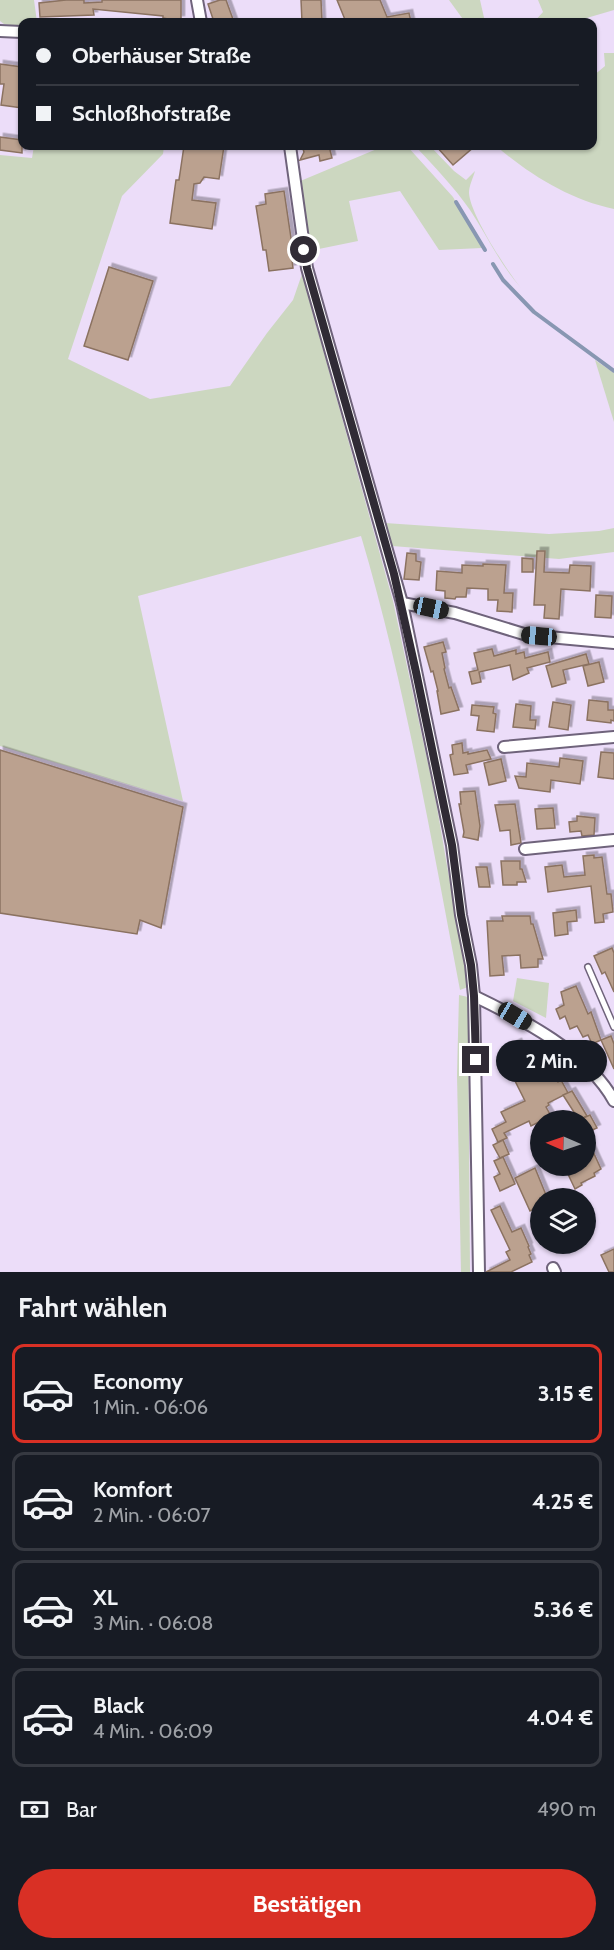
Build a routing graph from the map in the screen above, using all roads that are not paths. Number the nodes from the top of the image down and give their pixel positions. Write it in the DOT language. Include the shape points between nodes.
graph roads {
  1 [pos="197,0"];
  2 [pos="200,18"];
  3 [pos="0,31"];
  4 [pos="18,32"];
  5 [pos="291,150"];
  6 [pos="402,603"];
  7 [pos="614,643"];
  8 [pos="614,737"];
  9 [pos="504,747"];
  10 [pos="614,840"];
  11 [pos="525,849"];
  12 [pos="588,967"];
  13 [pos="474,996"];
  14 [pos="614,1027"];
  15 [pos="614,1101"];
  16 [pos="479,1272"];
  1 -- 2 [label="street"];
  3 -- 4 [label="street"];
  5 -- 6 [label="street" via="307,268"];
  6 -- 7 [label="street" via="455,613 527,635"];
  6 -- 13 [label="street" via="452,845"];
  8 -- 9 [label="street"];
  10 -- 11 [label="street"];
  12 -- 14 [label="lane"];
  13 -- 15 [label="street" via="547,1035 588,1068"];
  13 -- 16 [label="street"];
}
